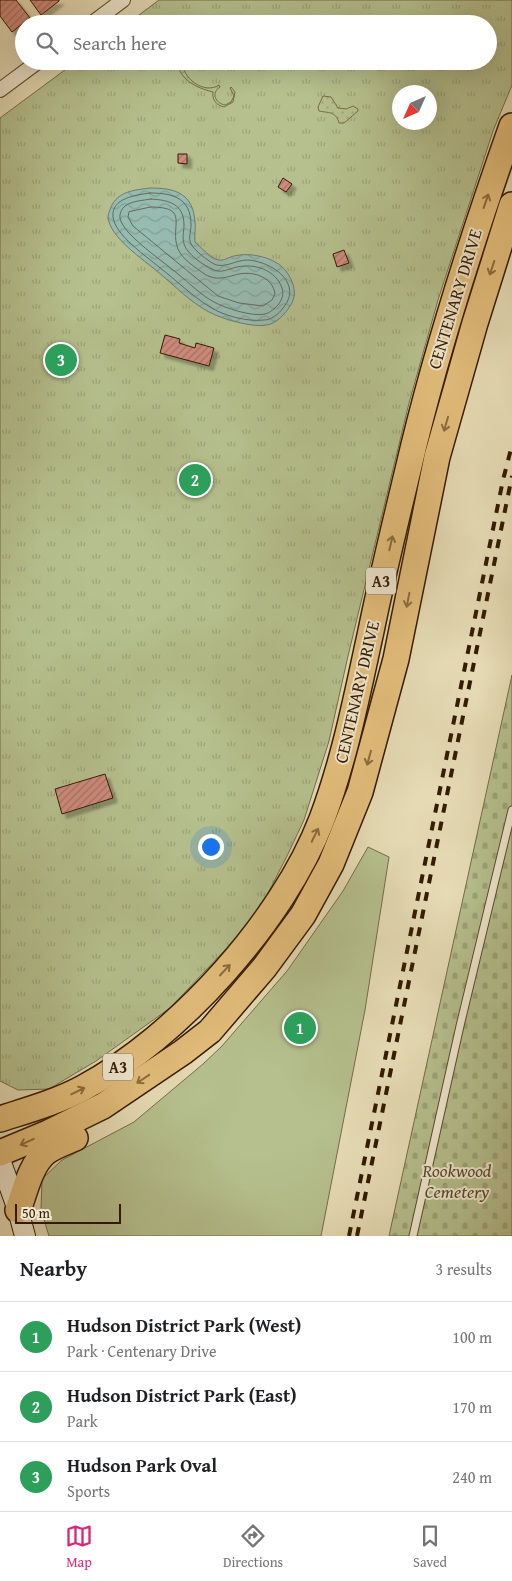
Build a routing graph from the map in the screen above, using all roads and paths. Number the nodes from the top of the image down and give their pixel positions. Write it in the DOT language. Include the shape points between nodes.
graph roads {
  1 [pos="123,0"];
  2 [pos="103,15"];
  3 [pos="28,70"];
  4 [pos="0,90"];
  5 [pos="512,126"];
  6 [pos="512,205"];
  7 [pos="512,810"];
  8 [pos="0,1099"];
  9 [pos="103,1106"];
  10 [pos="33,1109"];
  11 [pos="0,1119"];
  12 [pos="0,1153"];
  13 [pos="0,1160"];
  14 [pos="18,1210"];
  15 [pos="25,1236"];
  16 [pos="413,1236"];
  1 -- 2 [label="street"];
  3 -- 4 [label="street"];
  10 -- 5 [label="highway, CENTENARY DRIVE / A3, one-way" via="81,1089 111,1072 192,1006 242,951 273,910 301,863 336,779 351,726 408,466 477,225"];
  6 -- 9 [label="highway, CENTENARY DRIVE / A3, one-way" via="474,323 437,457 396,659 360,792 331,864 303,915 264,968 210,1031"];
  7 -- 16 [label="lane"];
  8 -- 10 [label="highway"];
  9 -- 12 [label="highway, CENTENARY DRIVE / A3, one-way"];
  9 -- 14 [label="highway" via="82,1134 40,1159"];
  10 -- 11 [label="highway, CENTENARY DRIVE / A3"];
  13 -- 14 [label="main road"];
  14 -- 15 [label="main road"];
}
